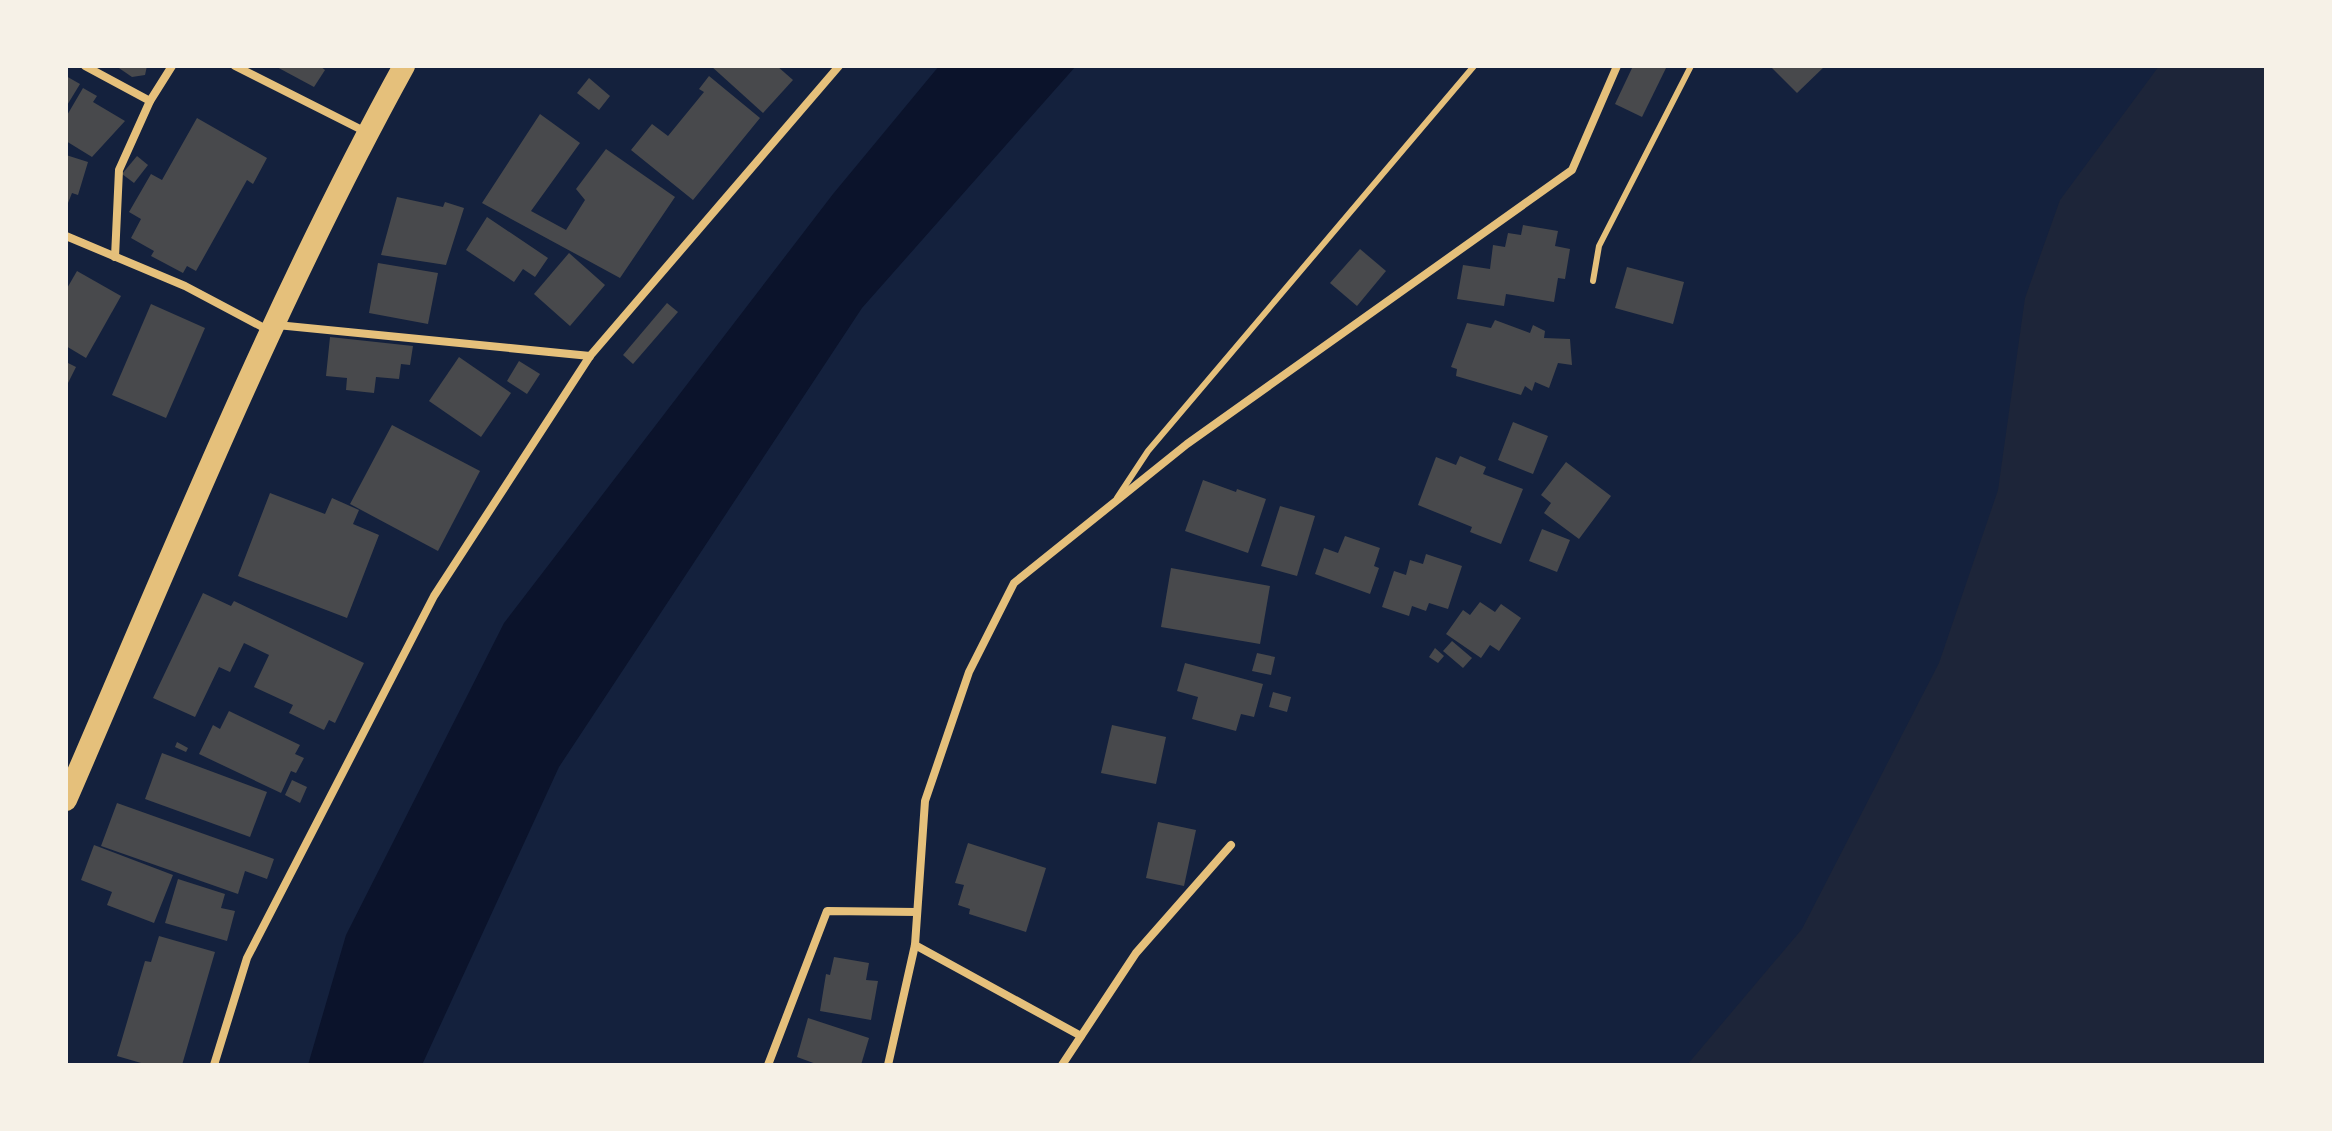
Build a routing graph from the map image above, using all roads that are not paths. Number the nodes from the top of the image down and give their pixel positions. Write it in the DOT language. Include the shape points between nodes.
graph roads {
  1 [pos="85,66"];
  2 [pos="172,66"];
  3 [pos="235,66"];
  4 [pos="404,66"];
  5 [pos="839,66"];
  6 [pos="1474,66"];
  7 [pos="1617,66"];
  8 [pos="1691,66"];
  9 [pos="150,101"];
  10 [pos="367,133"];
  11 [pos="66,236"];
  12 [pos="115,257"];
  13 [pos="1593,281"];
  14 [pos="271,327"];
  15 [pos="590,356"];
  16 [pos="1115,501"];
  17 [pos="66,800"];
  18 [pos="1231,845"];
  19 [pos="917,912"];
  20 [pos="915,945"];
  21 [pos="1081,1036"];
  22 [pos="214,1065"];
  23 [pos="768,1065"];
  24 [pos="888,1065"];
  25 [pos="1062,1065"];
  1 -- 9 [label="street"];
  2 -- 9 [label="street"];
  3 -- 10 [label="street"];
  4 -- 10 [label="highway"];
  5 -- 15 [label="street"];
  6 -- 16 [label="lane" via="1148,451"];
  7 -- 16 [label="street" via="1572,170"];
  8 -- 13 [label="lane" via="1599,246"];
  9 -- 12 [label="street" via="119,170"];
  10 -- 14 [label="highway"];
  11 -- 12 [label="street"];
  12 -- 14 [label="street"];
  14 -- 15 [label="street"];
  14 -- 17 [label="highway"];
  15 -- 22 [label="street" via="434,596 247,958"];
  16 -- 19 [label="street" via="1014,583 969,672 925,801"];
  18 -- 21 [label="street" via="1136,953"];
  19 -- 20 [label="street"];
  19 -- 23 [label="street" via="827,911"];
  20 -- 21 [label="street"];
  20 -- 24 [label="street"];
  21 -- 25 [label="street"];
}
